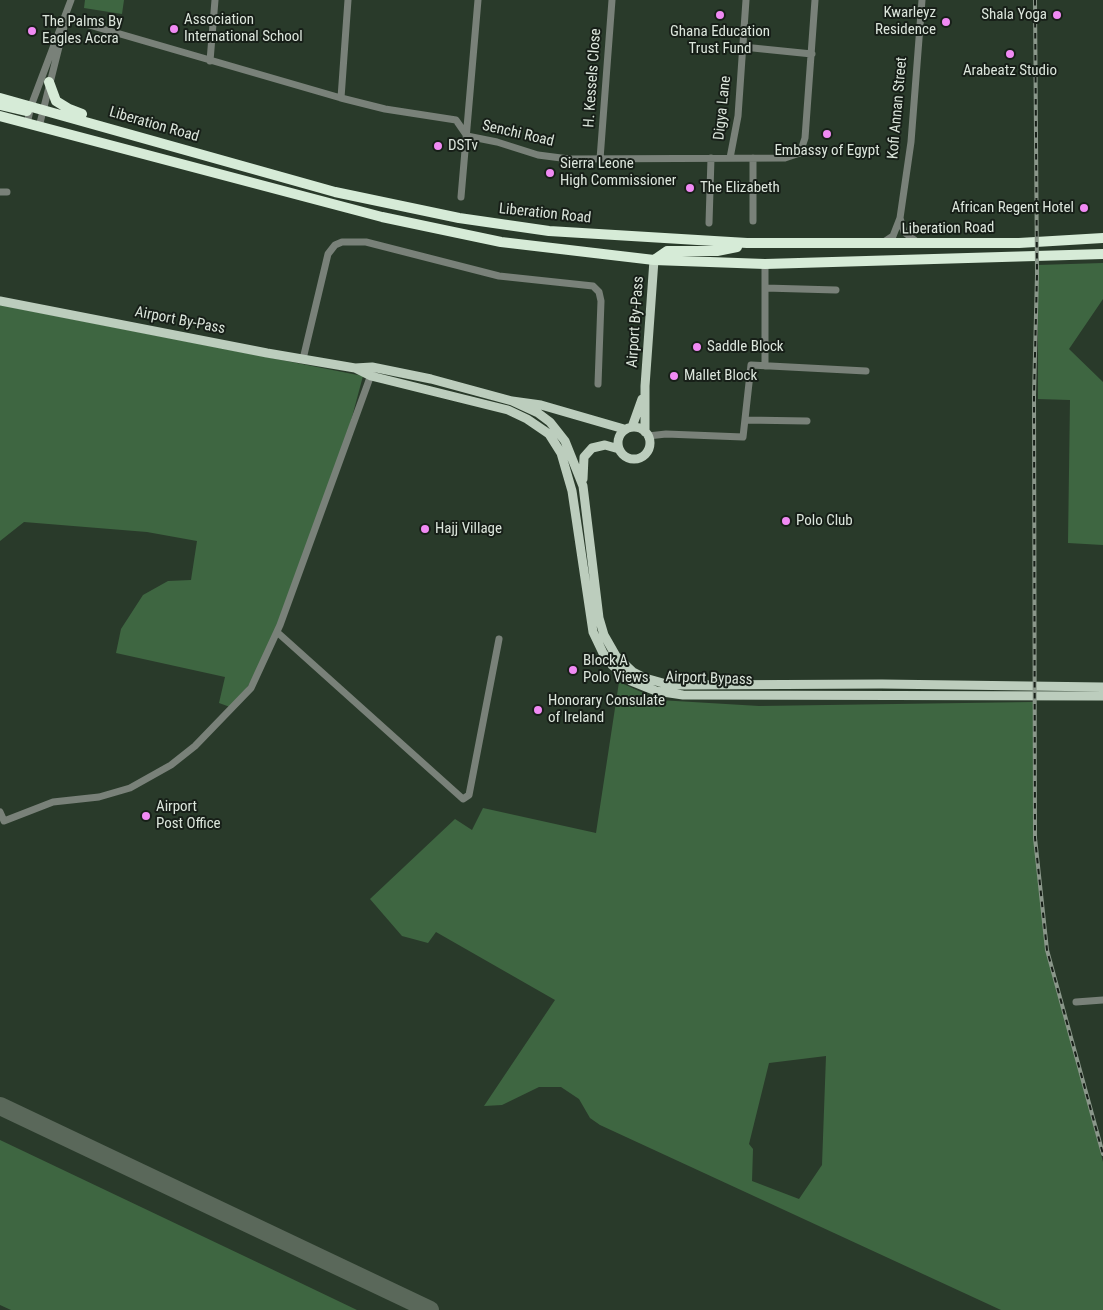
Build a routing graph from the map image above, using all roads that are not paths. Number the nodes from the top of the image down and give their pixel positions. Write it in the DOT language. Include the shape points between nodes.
graph roads {
  1 [pos="71,0"];
  2 [pos="214,0"];
  3 [pos="348,0"];
  4 [pos="478,0"];
  5 [pos="612,0"];
  6 [pos="746,0"];
  7 [pos="815,0"];
  8 [pos="922,0"];
  9 [pos="65,18"];
  10 [pos="743,47"];
  11 [pos="812,54"];
  12 [pos="210,61"];
  13 [pos="50,82"];
  14 [pos="0,98"];
  15 [pos="341,98"];
  16 [pos="0,105"];
  17 [pos="30,109"];
  18 [pos="43,109"];
  19 [pos="0,116"];
  20 [pos="27,124"];
  21 [pos="100,125"];
  22 [pos="39,127"];
  23 [pos="467,136"];
  24 [pos="711,158"];
  25 [pos="730,158"];
  26 [pos="753,158"];
  27 [pos="600,159"];
  28 [pos="461,197"];
  29 [pos="900,218"];
  30 [pos="753,221"];
  31 [pos="709,223"];
  32 [pos="1103,238"];
  33 [pos="746,243"];
  34 [pos="880,244"];
  35 [pos="920,244"];
  36 [pos="1103,254"];
  37 [pos="654,260"];
  38 [pos="765,264"];
  39 [pos="765,288"];
  40 [pos="836,290"];
  41 [pos="0,301"];
  42 [pos="303,359"];
  43 [pos="764,366"];
  44 [pos="866,371"];
  45 [pos="372,372"];
  46 [pos="598,384"];
  47 [pos="645,386"];
  48 [pos="512,401"];
  49 [pos="508,410"];
  50 [pos="745,420"];
  51 [pos="807,421"];
  52 [pos="628,428"];
  53 [pos="647,434"];
  54 [pos="619,449"];
  55 [pos="582,486"];
  56 [pos="277,632"];
  57 [pos="499,638"];
  58 [pos="1103,687"];
  59 [pos="1103,696"];
  60 [pos="0,812"];
  61 [pos="1103,1000"];
  62 [pos="1076,1002"];
  1 -- 9 [label="street"];
  2 -- 12 [label="street"];
  3 -- 15 [label="street"];
  4 -- 23 [label="street"];
  5 -- 27 [label="street, H. Kessels Close"];
  6 -- 10 [label="street, Digya Lane"];
  7 -- 11 [label="street, Senchi Road"];
  8 -- 29 [label="street, Kofi Annan Street"];
  9 -- 12 [label="street, Senchi Road"];
  9 -- 13 [label="street"];
  9 -- 17 [label="street"];
  10 -- 11 [label="street"];
  10 -- 25 [label="street, Digya Lane" via="738,116"];
  11 -- 26 [label="street, Senchi Road" via="803,150 794,157"];
  12 -- 15 [label="street, Senchi Road"];
  13 -- 18 [label="street"];
  13 -- 21 [label="highway" via="56,101"];
  14 -- 17 [label="highway, Liberation Road"];
  15 -- 23 [label="street, Senchi Road" via="385,109 456,120"];
  16 -- 17 [label="highway"];
  17 -- 18 [label="highway, Liberation Road"];
  17 -- 20 [label="street"];
  18 -- 21 [label="highway, Liberation Road"];
  18 -- 22 [label="street"];
  19 -- 20 [label="highway, Liberation Road"];
  20 -- 22 [label="highway, Liberation Road"];
  21 -- 33 [label="highway, Liberation Road" via="335,192 459,218 549,231"];
  22 -- 37 [label="highway, Liberation Road" via="392,218 501,242"];
  23 -- 27 [label="street, Senchi Road" via="538,155"];
  23 -- 28 [label="street"];
  24 -- 25 [label="street, Senchi Road"];
  24 -- 27 [label="street, Senchi Road"];
  24 -- 31 [label="street"];
  25 -- 26 [label="street, Senchi Road"];
  26 -- 30 [label="street"];
  29 -- 34 [label="street, Kofi Annan Street" via="893,236"];
  29 -- 35 [label="street" via="907,236"];
  32 -- 35 [label="highway, Liberation Road"];
  33 -- 34 [label="highway, Liberation Road"];
  33 -- 37 [label="highway" via="717,250 667,251"];
  34 -- 35 [label="highway, Liberation Road"];
  36 -- 38 [label="highway, Liberation Road"];
  37 -- 38 [label="highway, Liberation Road"];
  37 -- 47 [label="main road, Airport By-Pass"];
  38 -- 39 [label="street"];
  39 -- 40 [label="street"];
  39 -- 43 [label="street"];
  41 -- 42 [label="main road, Airport By-Pass"];
  42 -- 45 [label="main road, Airport By-Pass"];
  42 -- 46 [label="street" via="328,254 342,242 366,242 499,276 593,286 601,301"];
  43 -- 44 [label="street"];
  43 -- 50 [label="street" via="749,366"];
  45 -- 48 [label="main road, Airport By-Pass" via="431,380"];
  45 -- 49 [label="main road, Airport By-Pass"];
  45 -- 56 [label="street"];
  47 -- 52 [label="main road, Airport By-Pass" via="638,416"];
  47 -- 53 [label="main road, Airport By-Pass"];
  48 -- 52 [label="main road, Airport By-Pass" via="542,405"];
  48 -- 55 [label="main road, Airport Bypass" via="538,413 558,430"];
  49 -- 59 [label="main road, Airport Bypass" via="541,427 561,452 572,491 593,632 612,665 631,681 656,691 683,695"];
  50 -- 51 [label="street"];
  50 -- 53 [label="street" via="742,437"];
  52 -- 53 [label="main road"];
  52 -- 54 [label="main road" via="618,438"];
  53 -- 54 [label="main road" via="650,443 643,456 629,458"];
  54 -- 55 [label="main road" via="600,445 588,452 582,464"];
  55 -- 58 [label="main road, Airport Bypass" via="604,635 620,661 645,678 670,685"];
  56 -- 57 [label="street" via="463,799 468,796"];
  56 -- 60 [label="street" via="251,688 217,725 171,765 130,788 99,797 54,802 4,821"];
  61 -- 62 [label="street"];
}
